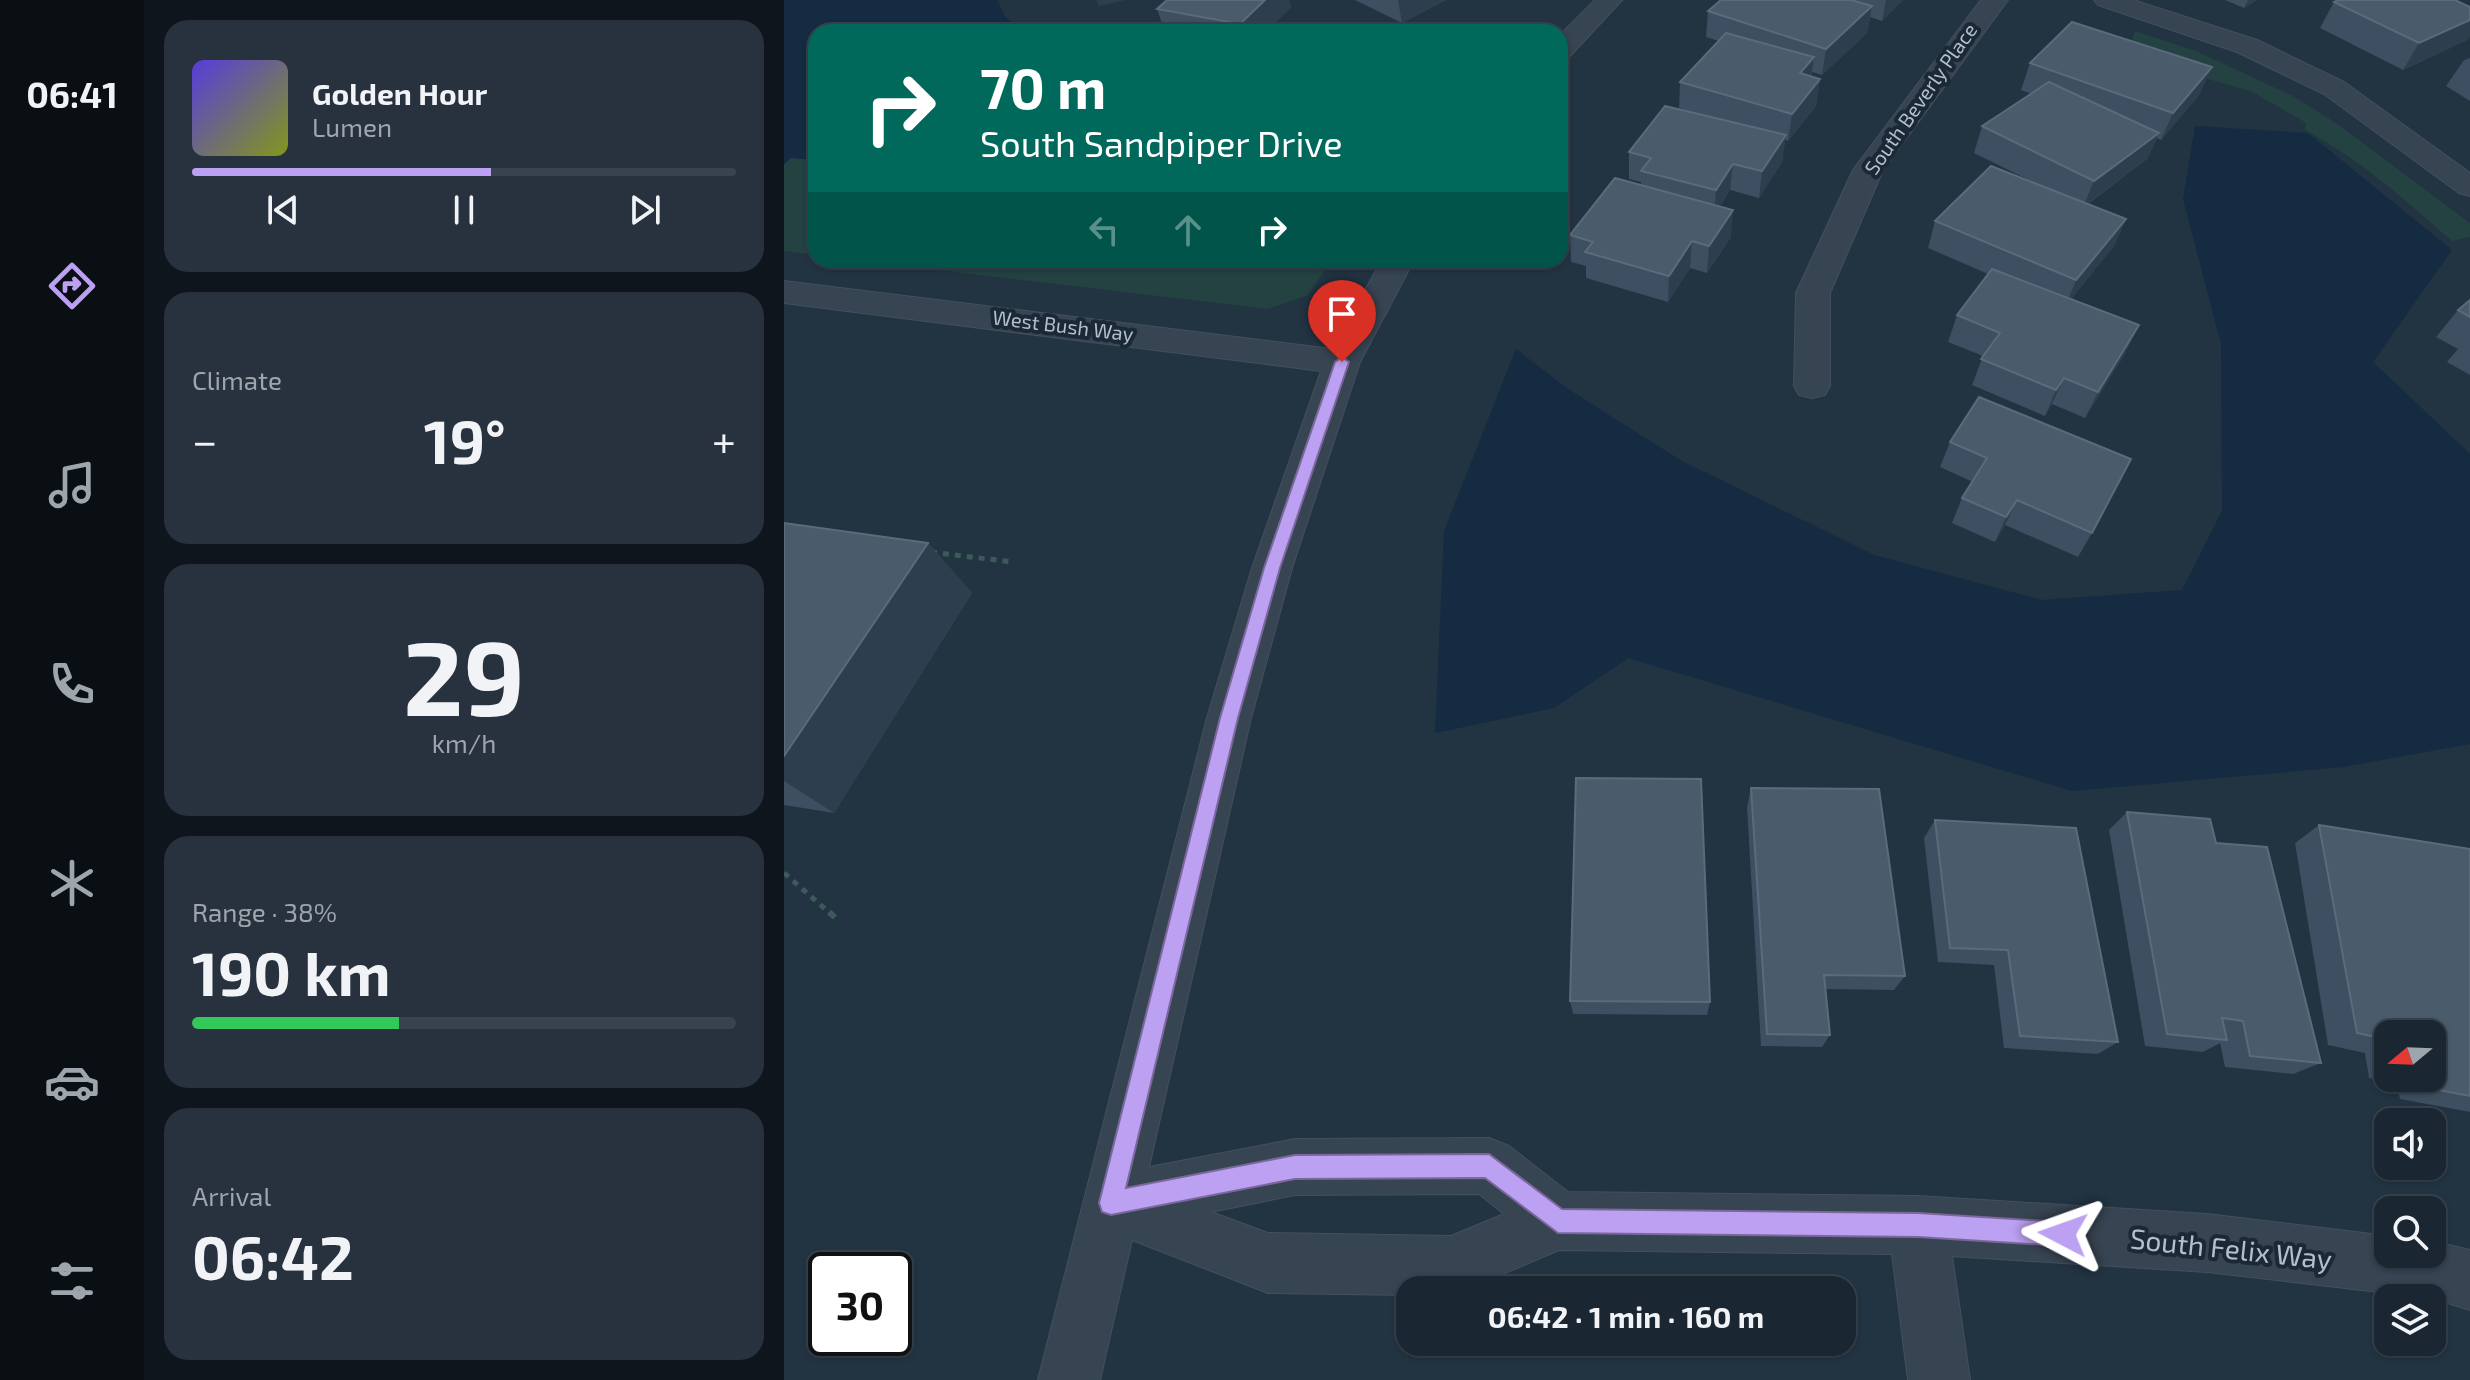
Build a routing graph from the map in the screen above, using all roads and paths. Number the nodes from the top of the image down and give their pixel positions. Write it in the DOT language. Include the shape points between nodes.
graph roads {
  1 [pos="1609,0"];
  2 [pos="1995,0"];
  3 [pos="2107,0"];
  4 [pos="1568,42"];
  5 [pos="2470,187"];
  6 [pos="1394,268"];
  7 [pos="784,292"];
  8 [pos="1342,362"];
  9 [pos="1812,386"];
  10 [pos="926,552"];
  11 [pos="1012,562"];
  12 [pos="784,873"];
  13 [pos="840,922"];
  14 [pos="1111,1203"];
  15 [pos="1558,1221"];
  16 [pos="1918,1225"];
  17 [pos="2470,1280"];
  18 [pos="1069,1380"];
  19 [pos="1939,1380"];
  1 -- 4 [label="street"];
  2 -- 9 [label="street, South Beverly Place" via="1868,170 1813,293"];
  3 -- 5 [label="street" via="2247,46 2334,88"];
  6 -- 8 [label="street"];
  7 -- 8 [label="street, West Bush Way"];
  8 -- 14 [label="street" via="1272,568 1229,718"];
  10 -- 11 [label="path"];
  12 -- 13 [label="path"];
  14 -- 15 [label="street, South Felix Way" via="1268,1263 1451,1266"];
  14 -- 15 [label="street" via="1295,1167 1489,1166"];
  14 -- 18 [label="street"];
  15 -- 16 [label="street, South Felix Way"];
  16 -- 17 [label="street, South Felix Way" via="2207,1243"];
  16 -- 19 [label="street"];
}
